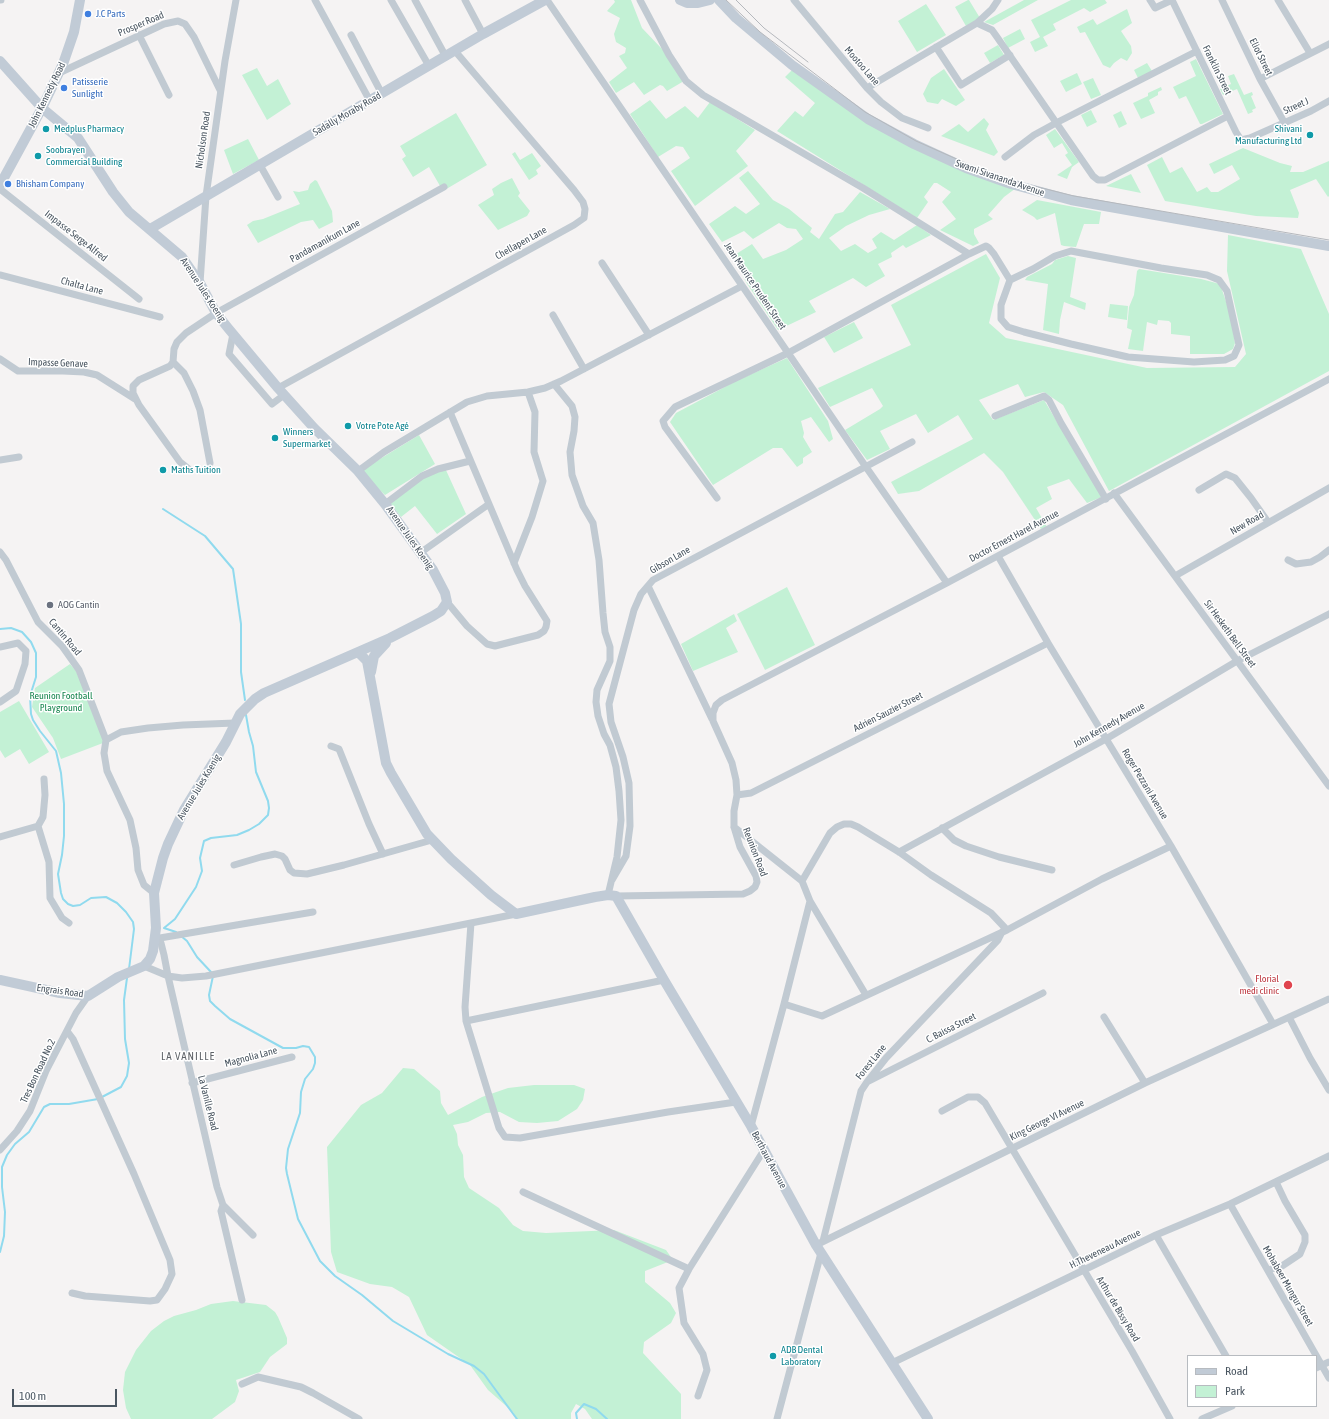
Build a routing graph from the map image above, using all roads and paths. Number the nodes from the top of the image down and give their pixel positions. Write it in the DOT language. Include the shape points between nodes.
graph roads {
  1 [pos="80,0"];
  2 [pos="236,0"];
  3 [pos="315,0"];
  4 [pos="391,0"];
  5 [pos="415,0"];
  6 [pos="465,0"];
  7 [pos="546,0"];
  8 [pos="640,0"];
  9 [pos="680,0"];
  10 [pos="710,0"];
  11 [pos="719,0"];
  12 [pos="794,0"];
  13 [pos="998,0"];
  14 [pos="1150,0"];
  15 [pos="1172,0"];
  16 [pos="1222,0"];
  17 [pos="1278,0"];
  18 [pos="977,23"];
  19 [pos="483,34"];
  20 [pos="139,35"];
  21 [pos="351,35"];
  22 [pos="1329,44"];
  23 [pos="936,47"];
  24 [pos="1197,52"];
  25 [pos="450,54"];
  26 [pos="1310,54"];
  27 [pos="1010,55"];
  28 [pos="0,61"];
  29 [pos="429,66"];
  30 [pos="59,73"];
  31 [pos="1260,78"];
  32 [pos="867,88"];
  33 [pos="220,90"];
  34 [pos="382,94"];
  35 [pos="169,95"];
  36 [pos="370,100"];
  37 [pos="1329,101"];
  38 [pos="42,108"];
  39 [pos="1228,116"];
  40 [pos="1284,122"];
  41 [pos="1056,123"];
  42 [pos="928,128"];
  43 [pos="1250,138"];
  44 [pos="1005,157"];
  45 [pos="260,165"];
  46 [pos="0,185"];
  47 [pos="444,187"];
  48 [pos="0,189"];
  49 [pos="206,196"];
  50 [pos="278,197"];
  51 [pos="150,229"];
  52 [pos="1329,246"];
  53 [pos="969,254"];
  54 [pos="602,263"];
  55 [pos="0,275"];
  56 [pos="1010,280"];
  57 [pos="200,283"];
  58 [pos="742,286"];
  59 [pos="139,299"];
  60 [pos="216,313"];
  61 [pos="553,315"];
  62 [pos="160,317"];
  63 [pos="233,334"];
  64 [pos="649,335"];
  65 [pos="788,353"];
  66 [pos="0,360"];
  67 [pos="173,362"];
  68 [pos="584,369"];
  69 [pos="1329,379"];
  70 [pos="554,384"];
  71 [pos="281,391"];
  72 [pos="528,392"];
  73 [pos="134,396"];
  74 [pos="450,412"];
  75 [pos="995,416"];
  76 [pos="912,442"];
  77 [pos="19,457"];
  78 [pos="0,460"];
  79 [pos="470,461"];
  80 [pos="210,463"];
  81 [pos="866,467"];
  82 [pos="190,470"];
  83 [pos="358,471"];
  84 [pos="1329,488"];
  85 [pos="1199,490"];
  86 [pos="1114,493"];
  87 [pos="717,498"];
  88 [pos="1106,498"];
  89 [pos="386,504"];
  90 [pos="489,504"];
  91 [pos="1268,522"];
  92 [pos="1329,550"];
  93 [pos="0,552"];
  94 [pos="420,553"];
  95 [pos="998,556"];
  96 [pos="1288,560"];
  97 [pos="514,563"];
  98 [pos="1175,576"];
  99 [pos="947,583"];
  100 [pos="648,586"];
  101 [pos="447,602"];
  102 [pos="1329,614"];
  103 [pos="390,638"];
  104 [pos="1048,643"];
  105 [pos="0,646"];
  106 [pos="363,651"];
  107 [pos="373,659"];
  108 [pos="1237,661"];
  109 [pos="371,675"];
  110 [pos="0,702"];
  111 [pos="713,713"];
  112 [pos="713,721"];
  113 [pos="235,723"];
  114 [pos="1106,739"];
  115 [pos="106,740"];
  116 [pos="331,746"];
  117 [pos="44,779"];
  118 [pos="1329,786"];
  119 [pos="737,795"];
  120 [pos="38,826"];
  121 [pos="734,827"];
  122 [pos="942,828"];
  123 [pos="0,837"];
  124 [pos="432,840"];
  125 [pos="1171,846"];
  126 [pos="899,852"];
  127 [pos="383,854"];
  128 [pos="234,865"];
  129 [pos="1052,870"];
  130 [pos="612,880"];
  131 [pos="802,881"];
  132 [pos="154,893"];
  133 [pos="612,896"];
  134 [pos="810,901"];
  135 [pos="313,912"];
  136 [pos="516,914"];
  137 [pos="69,923"];
  138 [pos="470,923"];
  139 [pos="1005,931"];
  140 [pos="154,939"];
  141 [pos="141,968"];
  142 [pos="168,976"];
  143 [pos="0,980"];
  144 [pos="664,980"];
  145 [pos="1043,993"];
  146 [pos="866,995"];
  147 [pos="88,996"];
  148 [pos="1329,999"];
  149 [pos="784,1004"];
  150 [pos="1104,1017"];
  151 [pos="1289,1017"];
  152 [pos="466,1021"];
  153 [pos="1273,1024"];
  154 [pos="67,1031"];
  155 [pos="292,1057"];
  156 [pos="867,1082"];
  157 [pos="192,1083"];
  158 [pos="1145,1083"];
  159 [pos="1329,1090"];
  160 [pos="736,1102"];
  161 [pos="942,1111"];
  162 [pos="751,1126"];
  163 [pos="1012,1149"];
  164 [pos="0,1150"];
  165 [pos="764,1150"];
  166 [pos="1329,1156"];
  167 [pos="1276,1182"];
  168 [pos="523,1192"];
  169 [pos="223,1204"];
  170 [pos="1230,1204"];
  171 [pos="253,1235"];
  172 [pos="1156,1235"];
  173 [pos="820,1246"];
  174 [pos="689,1269"];
  175 [pos="1083,1270"];
  176 [pos="1268,1270"];
  177 [pos="72,1294"];
  178 [pos="242,1300"];
  179 [pos="1225,1355"];
  180 [pos="1316,1355"];
  181 [pos="1317,1356"];
  182 [pos="892,1363"];
  183 [pos="1322,1365"];
  184 [pos="1329,1378"];
  185 [pos="242,1384"];
  186 [pos="698,1396"];
  187 [pos="1230,1407"];
  188 [pos="359,1419"];
  189 [pos="777,1419"];
  190 [pos="928,1419"];
  191 [pos="1170,1419"];
  192 [pos="1202,1419"];
  1 -- 30 [label="street, John Kennedy Road" via="74,32"];
  2 -- 33 [label="street, Nicholson Road"];
  3 -- 36 [label="street"];
  4 -- 29 [label="street"];
  5 -- 25 [label="street"];
  6 -- 19 [label="street"];
  7 -- 19 [label="street, Sadally Moraby Road"];
  7 -- 58 [label="street, Jean Maurice Prudent Street"];
  8 -- 53 [label="street" via="686,81 703,95 863,188"];
  9 -- 10 [label="street" via="698,3"];
  11 -- 52 [label="street, Swami Sivananda Avenue" via="736,18 792,65 868,119 966,168 1011,184 1071,200"];
  12 -- 32 [label="street, Mootoo Lane"];
  13 -- 18 [label="street"];
  14 -- 15 [label="street" via="1155,8"];
  15 -- 24 [label="street, Franklin Street"];
  16 -- 31 [label="street, Eliot Street"];
  17 -- 26 [label="street"];
  18 -- 23 [label="street"];
  18 -- 27 [label="street" via="992,30"];
  19 -- 25 [label="street, Sadally Moraby Road"];
  20 -- 30 [label="street, Prosper Road"];
  20 -- 33 [label="street, Prosper Road" via="164,24 178,21 185,24"];
  20 -- 35 [label="street"];
  21 -- 34 [label="street"];
  22 -- 26 [label="street"];
  23 -- 27 [label="street" via="961,84"];
  23 -- 32 [label="street"];
  24 -- 39 [label="street, Franklin Street"];
  24 -- 41 [label="street"];
  25 -- 29 [label="street, Sadally Moraby Road"];
  25 -- 71 [label="street, Chellapen Lane" via="574,190 583,202 584,218"];
  26 -- 31 [label="street"];
  27 -- 41 [label="street"];
  28 -- 38 [label="street, Avenue Jules Koenig"];
  29 -- 34 [label="street, Sadally Moraby Road"];
  30 -- 38 [label="street, John Kennedy Road"];
  31 -- 40 [label="street, Eliot Street"];
  32 -- 42 [label="street, Mootoo Lane" via="902,118"];
  33 -- 49 [label="street, Nicholson Road"];
  34 -- 36 [label="street, Sadally Moraby Road"];
  36 -- 45 [label="street, Sadally Moraby Road"];
  37 -- 40 [label="street, Street J"];
  38 -- 46 [label="street, John Kennedy Road"];
  38 -- 51 [label="street, Avenue Jules Koenig" via="78,138 121,203"];
  39 -- 41 [label="street" via="1105,180 1098,180 1093,176"];
  39 -- 43 [label="street, Franklin Street" via="1241,140"];
  40 -- 43 [label="street, Street J"];
  41 -- 44 [label="street" via="1034,135"];
  45 -- 49 [label="street, Sadally Moraby Road"];
  45 -- 50 [label="street"];
  47 -- 60 [label="street, Pandamanikum Lane"];
  48 -- 59 [label="street, Impasse Serge Alfred"];
  49 -- 51 [label="street, Sadally Moraby Road"];
  49 -- 57 [label="street, Nicholson Road"];
  51 -- 57 [label="street, Avenue Jules Koenig" via="182,257"];
  53 -- 56 [label="street" via="986,246"];
  53 -- 65 [label="street"];
  54 -- 64 [label="street"];
  55 -- 62 [label="street, Chalta Lane"];
  56 -- 56 [label="street" via="1055,256 1071,252 1207,275 1219,280 1227,291 1238,345 1234,356 1225,360 1194,362 1128,357 1024,332 1008,327 1000,319 1000,305"];
  57 -- 60 [label="street, Avenue Jules Koenig"];
  58 -- 64 [label="street"];
  58 -- 65 [label="street, Jean Maurice Prudent Street"];
  60 -- 63 [label="street, Avenue Jules Koenig"];
  60 -- 67 [label="street, Pandamanikum Lane" via="177,342"];
  61 -- 68 [label="street"];
  63 -- 71 [label="street, Avenue Jules Koenig"];
  63 -- 71 [label="street" via="229,354 272,404"];
  64 -- 68 [label="street"];
  65 -- 81 [label="street, Jean Maurice Prudent Street"];
  65 -- 87 [label="street" via="675,408 663,421"];
  66 -- 73 [label="street, Impasse Genave" via="18,371 30,367 87,369 98,372"];
  67 -- 73 [label="street" via="170,366 139,380 133,386"];
  67 -- 80 [label="street" via="184,373 200,410"];
  68 -- 70 [label="street"];
  69 -- 86 [label="street, Doctor Ernest Harel Avenue"];
  70 -- 72 [label="street"];
  70 -- 130 [label="street" via="572,406 575,417 570,452 572,475 592,523 605,632 610,647 610,661 597,690 596,702 598,716 616,767 619,791 620,820"];
  71 -- 83 [label="street, Avenue Jules Koenig"];
  72 -- 74 [label="street" via="487,396 467,402"];
  72 -- 97 [label="street" via="535,412 534,452 542,481 532,517"];
  73 -- 82 [label="street" via="180,462"];
  74 -- 79 [label="street"];
  74 -- 83 [label="street"];
  75 -- 88 [label="street" via="1044,396 1049,400"];
  76 -- 81 [label="street, Gibson Lane"];
  77 -- 78 [label="street"];
  79 -- 89 [label="street" via="422,476"];
  79 -- 90 [label="street"];
  81 -- 99 [label="street, Jean Maurice Prudent Street"];
  81 -- 100 [label="street, Gibson Lane" via="690,560"];
  83 -- 89 [label="street, Avenue Jules Koenig"];
  84 -- 91 [label="street, New Road"];
  85 -- 91 [label="street" via="1226,474 1235,478"];
  86 -- 88 [label="street, Doctor Ernest Harel Avenue"];
  86 -- 98 [label="street, Sir Hesketh Bell Street"];
  88 -- 95 [label="street, Doctor Ernest Harel Avenue"];
  89 -- 94 [label="street, Avenue Jules Koenig"];
  90 -- 94 [label="street"];
  90 -- 97 [label="street"];
  91 -- 98 [label="street, New Road"];
  92 -- 96 [label="street" via="1311,562 1296,564"];
  93 -- 115 [label="street, Cantin Road" via="38,622 62,646 79,670"];
  94 -- 101 [label="street, Avenue Jules Koenig" via="441,585"];
  95 -- 99 [label="street, Doctor Ernest Harel Avenue"];
  95 -- 104 [label="street, Roger Pezzani Avenue"];
  97 -- 101 [label="street" via="547,621 544,631 538,635 495,646 487,644 467,626"];
  98 -- 108 [label="street, Sir Hesketh Bell Street"];
  99 -- 111 [label="street, Doctor Ernest Harel Avenue" via="722,700 716,705"];
  100 -- 112 [label="street"];
  100 -- 130 [label="street, Gibson Lane" via="641,594 634,610 609,704 611,722 629,783 630,826 626,856"];
  101 -- 103 [label="street, Avenue Jules Koenig" via="433,616"];
  102 -- 108 [label="street, John Kennedy Avenue"];
  103 -- 106 [label="street, Avenue Jules Koenig"];
  103 -- 107 [label="street" via="376,652"];
  104 -- 114 [label="street, Roger Pezzani Avenue"];
  104 -- 119 [label="street, Adrien Sauzier Street" via="751,793"];
  105 -- 110 [label="street" via="18,644 26,651 16,691"];
  106 -- 107 [label="street"];
  106 -- 109 [label="street"];
  106 -- 113 [label="street, Avenue Jules Koenig" via="264,693 247,706"];
  107 -- 109 [label="street"];
  108 -- 114 [label="street, John Kennedy Avenue"];
  108 -- 118 [label="street, Sir Hesketh Bell Street"];
  109 -- 124 [label="street" via="386,763"];
  111 -- 112 [label="street, Reunion Road"];
  112 -- 119 [label="street, Reunion Road" via="732,763"];
  113 -- 115 [label="street" via="148,728 121,732"];
  113 -- 132 [label="street, Avenue Jules Koenig" via="175,827 163,858"];
  114 -- 122 [label="street, John Kennedy Avenue"];
  114 -- 125 [label="street, Roger Pezzani Avenue"];
  115 -- 132 [label="street" via="104,753 107,771 130,820 138,870 144,885"];
  116 -- 127 [label="street" via="339,749"];
  117 -- 120 [label="street" via="43,817"];
  119 -- 121 [label="street, Reunion Road"];
  120 -- 123 [label="street"];
  120 -- 137 [label="street" via="49,862 50,898 62,918"];
  121 -- 131 [label="street"];
  121 -- 133 [label="street, Reunion Road" via="740,847 757,882 750,892 728,895"];
  122 -- 126 [label="street, John Kennedy Avenue"];
  122 -- 129 [label="street" via="954,840 966,846"];
  124 -- 127 [label="street"];
  124 -- 136 [label="street" via="474,880"];
  125 -- 139 [label="street" via="1102,879"];
  125 -- 153 [label="street, Roger Pezzani Avenue"];
  126 -- 131 [label="street" via="858,827 844,824 830,833"];
  126 -- 139 [label="street" via="991,913"];
  127 -- 128 [label="street" via="307,874 294,873 285,859 275,854"];
  130 -- 133 [label="street"];
  131 -- 134 [label="street"];
  132 -- 140 [label="street, Avenue Jules Koenig"];
  133 -- 136 [label="street"];
  133 -- 144 [label="street, Berthaud Avenue"];
  134 -- 146 [label="street"];
  134 -- 149 [label="street"];
  135 -- 140 [label="street"];
  136 -- 138 [label="street"];
  138 -- 142 [label="street" via="206,976"];
  138 -- 152 [label="street"];
  139 -- 146 [label="street"];
  139 -- 156 [label="street, Forest Lane" via="886,1058"];
  140 -- 141 [label="street, Avenue Jules Koenig" via="150,959"];
  140 -- 142 [label="street, La Vanille Road" via="161,943"];
  141 -- 142 [label="street"];
  141 -- 147 [label="street, Engrais Road" via="126,973"];
  142 -- 157 [label="street, La Vanille Road"];
  143 -- 147 [label="street, Engrais Road" via="60,993"];
  144 -- 152 [label="street"];
  144 -- 160 [label="street, Berthaud Avenue"];
  145 -- 156 [label="street, C. Baissa Street"];
  146 -- 149 [label="street" via="822,1016"];
  147 -- 154 [label="street, Tres Bon Road No.2"];
  148 -- 151 [label="street, King George VI Avenue"];
  149 -- 162 [label="street"];
  150 -- 158 [label="street"];
  151 -- 153 [label="street, King George VI Avenue"];
  151 -- 159 [label="street"];
  152 -- 160 [label="street" via="498,1128 505,1137 520,1138"];
  153 -- 158 [label="street, King George VI Avenue"];
  154 -- 164 [label="street, Tres Bon Road No.2" via="46,1071 30,1111"];
  154 -- 177 [label="street" via="134,1174 170,1260 172,1274 157,1300"];
  155 -- 157 [label="street, Magnolia Lane"];
  156 -- 173 [label="street, Forest Lane" via="861,1091"];
  157 -- 169 [label="street, La Vanille Road" via="216,1187"];
  158 -- 163 [label="street, King George VI Avenue"];
  160 -- 162 [label="street, Berthaud Avenue"];
  161 -- 163 [label="street, Arthur de Bissy Road" via="968,1097 978,1097 985,1103"];
  162 -- 165 [label="street, Berthaud Avenue"];
  163 -- 173 [label="street, King George VI Avenue"];
  163 -- 175 [label="street, Arthur de Bissy Road"];
  165 -- 173 [label="street, Berthaud Avenue"];
  165 -- 174 [label="street"];
  166 -- 167 [label="street, H.Theveneau Avenue"];
  167 -- 170 [label="street, H.Theveneau Avenue"];
  167 -- 176 [label="street" via="1304,1235 1305,1242 1300,1254 1282,1266"];
  168 -- 174 [label="street"];
  169 -- 171 [label="street, La Vanille Road"];
  169 -- 178 [label="street, La Vanille Road" via="221,1211"];
  170 -- 172 [label="street, H.Theveneau Avenue"];
  170 -- 176 [label="street, Mohabeer Mungur Street"];
  172 -- 175 [label="street, H.Theveneau Avenue"];
  172 -- 179 [label="street"];
  173 -- 182 [label="street, Berthaud Avenue"];
  173 -- 189 [label="street, Forest Lane"];
  174 -- 186 [label="street" via="679,1288 684,1323 703,1354 707,1370"];
  175 -- 182 [label="street, H.Theveneau Avenue"];
  175 -- 191 [label="street, Arthur de Bissy Road"];
  176 -- 180 [label="street, Mohabeer Mungur Street"];
  181 -- 183 [label="street, Mohabeer Mungur Street"];
  182 -- 190 [label="street, Berthaud Avenue"];
  183 -- 184 [label="street, Mohabeer Mungur Street"];
  185 -- 188 [label="street" via="258,1377 301,1387"];
  187 -- 192 [label="street"];
}
